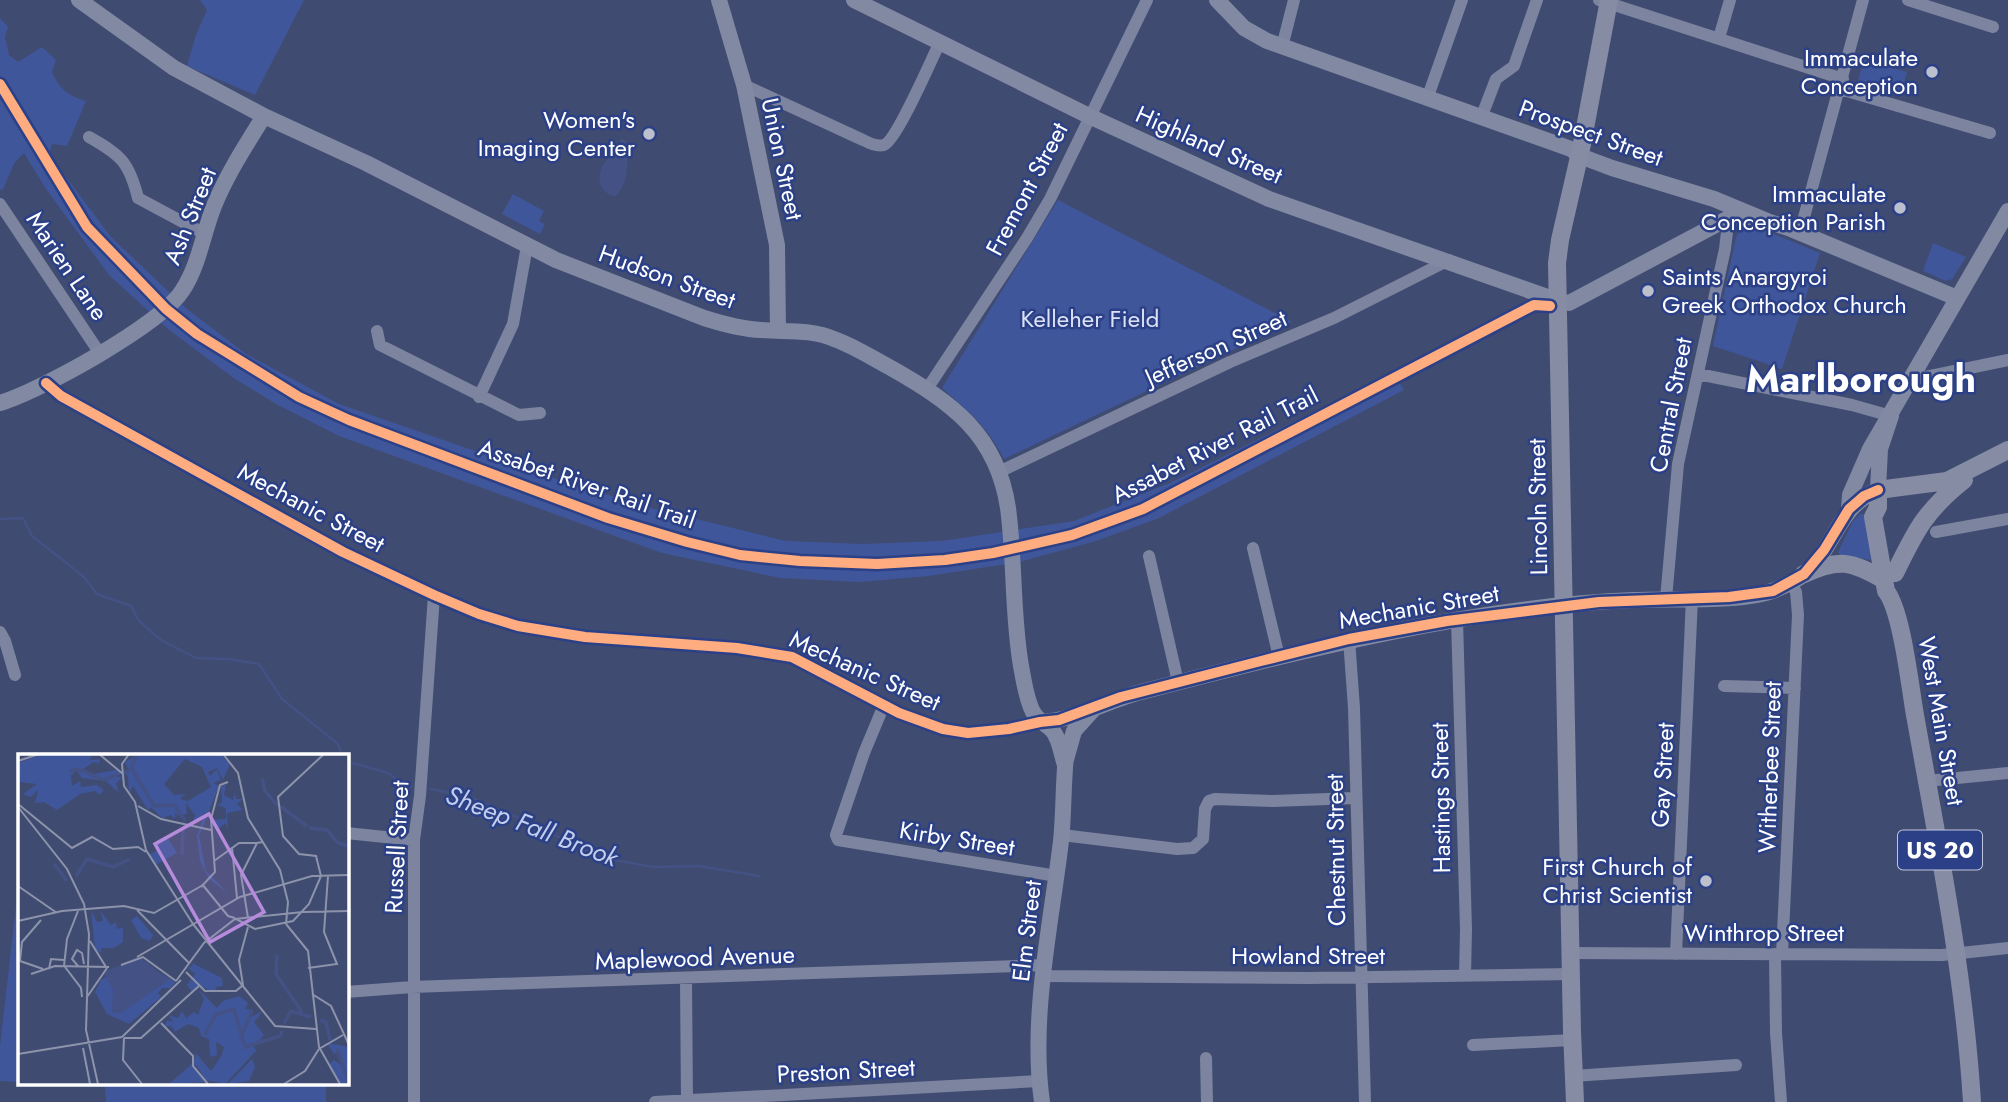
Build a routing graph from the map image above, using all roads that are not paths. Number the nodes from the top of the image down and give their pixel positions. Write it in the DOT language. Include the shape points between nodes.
graph roads {
  1 [pos="79,0"];
  2 [pos="719,0"];
  3 [pos="854,0"];
  4 [pos="1147,0"];
  5 [pos="1217,0"];
  6 [pos="1294,0"];
  7 [pos="1462,0"];
  8 [pos="1537,0"];
  9 [pos="1730,0"];
  10 [pos="1863,0"];
  11 [pos="1908,0"];
  12 [pos="1605,1"];
  13 [pos="1993,27"];
  14 [pos="1719,38"];
  15 [pos="940,42"];
  16 [pos="1282,47"];
  17 [pos="1842,84"];
  18 [pos="744,85"];
  19 [pos="1427,99"];
  20 [pos="264,116"];
  21 [pos="1089,116"];
  22 [pos="1481,118"];
  23 [pos="1990,133"];
  24 [pos="89,137"];
  25 [pos="1580,156"];
  26 [pos="0,204"];
  27 [pos="1754,216"];
  28 [pos="2006,218"];
  29 [pos="1725,220"];
  30 [pos="1800,232"];
  31 [pos="205,234"];
  32 [pos="527,246"];
  33 [pos="1449,260"];
  34 [pos="1957,298"];
  35 [pos="1559,301"];
  36 [pos="778,330"];
  37 [pos="377,331"];
  38 [pos="99,352"];
  39 [pos="2008,360"];
  40 [pos="1698,374"];
  41 [pos="1911,380"];
  42 [pos="46,383"];
  43 [pos="927,389"];
  44 [pos="479,397"];
  45 [pos="0,403"];
  46 [pos="540,413"];
  47 [pos="1891,416"];
  48 [pos="2008,450"];
  49 [pos="1986,463"];
  50 [pos="999,472"];
  51 [pos="1878,498"];
  52 [pos="1849,509"];
  53 [pos="2008,519"];
  54 [pos="1936,532"];
  55 [pos="1253,548"];
  56 [pos="1149,556"];
  57 [pos="1890,577"];
  58 [pos="1797,579"];
  59 [pos="434,595"];
  60 [pos="1692,598"];
  61 [pos="1666,599"];
  62 [pos="1565,606"];
  63 [pos="1457,620"];
  64 [pos="0,632"];
  65 [pos="1349,639"];
  66 [pos="1279,657"];
  67 [pos="15,675"];
  68 [pos="1178,682"];
  69 [pos="1724,686"];
  70 [pos="1795,688"];
  71 [pos="1101,704"];
  72 [pos="884,705"];
  73 [pos="1059,720"];
  74 [pos="1041,722"];
  75 [pos="1065,765"];
  76 [pos="2008,773"];
  77 [pos="1927,781"];
  78 [pos="1356,798"];
  79 [pos="348,833"];
  80 [pos="1062,835"];
  81 [pos="414,840"];
  82 [pos="1057,876"];
  83 [pos="2008,948"];
  84 [pos="1571,953"];
  85 [pos="1676,954"];
  86 [pos="1778,954"];
  87 [pos="1956,954"];
  88 [pos="1045,970"];
  89 [pos="1571,974"];
  90 [pos="1465,976"];
  91 [pos="1361,977"];
  92 [pos="686,979"];
  93 [pos="412,987"];
  94 [pos="348,992"];
  95 [pos="1572,1040"];
  96 [pos="1473,1045"];
  97 [pos="1206,1058"];
  98 [pos="1736,1065"];
  99 [pos="1573,1076"];
  100 [pos="1038,1081"];
  101 [pos="687,1101"];
  102 [pos="414,1102"];
  103 [pos="655,1102"];
  104 [pos="1042,1102"];
  105 [pos="1207,1102"];
  106 [pos="1365,1102"];
  107 [pos="1575,1102"];
  108 [pos="1782,1102"];
  109 [pos="1972,1102"];
  1 -- 20 [label="street, Hudson Street" via="174,68"];
  2 -- 18 [label="street, Union Street"];
  3 -- 15 [label="street, Highland Street"];
  4 -- 21 [label="street, Fremont Street"];
  5 -- 16 [label="street, Prospect Street" via="1244,29"];
  6 -- 16 [label="street"];
  7 -- 19 [label="street"];
  8 -- 22 [label="street" via="1514,66 1496,79"];
  9 -- 14 [label="street"];
  10 -- 17 [label="street"];
  11 -- 13 [label="street"];
  12 -- 14 [label="street"];
  12 -- 25 [label="main road, Lincoln Street"];
  14 -- 17 [label="street"];
  15 -- 18 [label="street" via="901,124 885,144 863,141"];
  15 -- 21 [label="street, Highland Street"];
  16 -- 19 [label="street, Prospect Street"];
  17 -- 23 [label="street"];
  17 -- 30 [label="street"];
  18 -- 36 [label="street, Union Street" via="777,245"];
  19 -- 22 [label="street, Prospect Street"];
  20 -- 31 [label="street, Ash Street" via="224,184"];
  20 -- 32 [label="street, Hudson Street"];
  21 -- 33 [label="street, Highland Street" via="1269,199"];
  21 -- 43 [label="street, Fremont Street" via="1027,239"];
  22 -- 25 [label="street, Prospect Street"];
  24 -- 31 [label="street" via="112,151 132,173 138,198"];
  25 -- 27 [label="street, Prospect Street"];
  25 -- 35 [label="main road, Lincoln Street" via="1560,240"];
  26 -- 38 [label="street, Marien Lane"];
  27 -- 29 [label="street"];
  27 -- 30 [label="street, Prospect Street"];
  28 -- 34 [label="street"];
  29 -- 35 [label="street" via="1569,303"];
  29 -- 40 [label="street, Central Street" via="1725,249"];
  30 -- 34 [label="street, Prospect Street"];
  31 -- 38 [label="street, Ash Street" via="191,276 176,300"];
  32 -- 36 [label="street, Hudson Street" via="704,318 745,329"];
  32 -- 44 [label="street" via="513,324"];
  33 -- 35 [label="street, Highland Street"];
  33 -- 50 [label="street, Jefferson Street"];
  34 -- 41 [label="street"];
  35 -- 62 [label="main road, Lincoln Street"];
  36 -- 43 [label="street, Hudson Street" via="836,339"];
  37 -- 44 [label="street" via="380,345"];
  38 -- 42 [label="street, Ash Street"];
  39 -- 41 [label="street"];
  40 -- 47 [label="street"];
  40 -- 61 [label="street, Central Street" via="1678,464"];
  41 -- 47 [label="street"];
  42 -- 45 [label="street, Ash Street"];
  42 -- 59 [label="street, Mechanic Street" via="61,396 312,535"];
  43 -- 50 [label="street, Hudson Street" via="977,432"];
  44 -- 46 [label="street" via="519,415"];
  47 -- 51 [label="street, West Main Street" via="1880,449"];
  47 -- 52 [label="street" via="1870,449 1850,495"];
  48 -- 49 [label="main road"];
  49 -- 51 [label="main road" via="1947,481"];
  49 -- 57 [label="main road" via="1925,516"];
  50 -- 74 [label="street, Hudson Street" via="1008,508 1021,666 1033,713"];
  51 -- 52 [label="street" via="1866,495"];
  51 -- 57 [label="main road, West Main Street / US 20" via="1873,517"];
  52 -- 58 [label="street" via="1824,550"];
  53 -- 54 [label="street"];
  55 -- 66 [label="street"];
  56 -- 68 [label="street"];
  57 -- 58 [label="main road" via="1839,562"];
  57 -- 77 [label="main road, West Main Street / US 20" via="1886,591 1893,600"];
  58 -- 60 [label="street, Mechanic Street" via="1754,595"];
  58 -- 70 [label="street, Witherbee Street"];
  59 -- 72 [label="street, Mechanic Street" via="479,614 540,630 792,657"];
  59 -- 81 [label="street, Russell Street"];
  60 -- 61 [label="street, Mechanic Street"];
  60 -- 85 [label="street, Gay Street"];
  61 -- 62 [label="street, Mechanic Street"];
  62 -- 63 [label="street, Mechanic Street"];
  62 -- 84 [label="main road, Lincoln Street"];
  63 -- 65 [label="street, Mechanic Street"];
  63 -- 90 [label="street, Hastings Street"];
  64 -- 67 [label="street"];
  65 -- 66 [label="street, Mechanic Street"];
  65 -- 78 [label="street, Chestnut Street"];
  66 -- 68 [label="street, Mechanic Street"];
  68 -- 71 [label="street, Mechanic Street"];
  69 -- 70 [label="street"];
  70 -- 86 [label="street, Witherbee Street"];
  71 -- 73 [label="street, Mechanic Street"];
  71 -- 75 [label="street, Elm Street" via="1087,713 1074,731"];
  72 -- 74 [label="street, Mechanic Street" via="919,722 968,733"];
  72 -- 82 [label="street, Kirby Street" via="836,835 838,840"];
  73 -- 74 [label="street, Mechanic Street"];
  73 -- 75 [label="street, Elm Street" via="1066,735"];
  74 -- 75 [label="street, Elm Street" via="1058,738"];
  75 -- 80 [label="street, Elm Street"];
  76 -- 77 [label="street"];
  77 -- 87 [label="main road, West Main Street / US 20"];
  78 -- 80 [label="street" via="1215,799 1205,809 1203,839 1193,848"];
  78 -- 91 [label="street, Chestnut Street"];
  79 -- 81 [label="street"];
  80 -- 82 [label="street, Elm Street"];
  81 -- 93 [label="street, Russell Street"];
  82 -- 88 [label="street, Elm Street"];
  83 -- 87 [label="street, Winthrop Street"];
  84 -- 85 [label="street, Winthrop Street"];
  84 -- 89 [label="main road, Lincoln Street"];
  85 -- 86 [label="street, Winthrop Street"];
  86 -- 87 [label="street, Winthrop Street"];
  86 -- 108 [label="street, Witherbee Street" via="1776,1033"];
  87 -- 109 [label="main road, West Main Street / US 20"];
  88 -- 91 [label="street, Howland Street"];
  88 -- 92 [label="street, Maplewood Avenue"];
  88 -- 100 [label="street, Elm Street"];
  89 -- 90 [label="street, Howland Street"];
  89 -- 95 [label="main road, Lincoln Street"];
  90 -- 91 [label="street, Howland Street"];
  91 -- 106 [label="street, Chestnut Street"];
  92 -- 93 [label="street, Maplewood Avenue"];
  92 -- 101 [label="street"];
  93 -- 94 [label="street, Maplewood Avenue"];
  93 -- 102 [label="street, Russell Street"];
  95 -- 96 [label="street"];
  95 -- 99 [label="main road, Lincoln Street"];
  97 -- 105 [label="street"];
  98 -- 99 [label="street"];
  99 -- 107 [label="main road, Lincoln Street"];
  100 -- 101 [label="street, Preston Street"];
  100 -- 104 [label="street, Elm Street"];
  101 -- 103 [label="street, Preston Street"];
}
